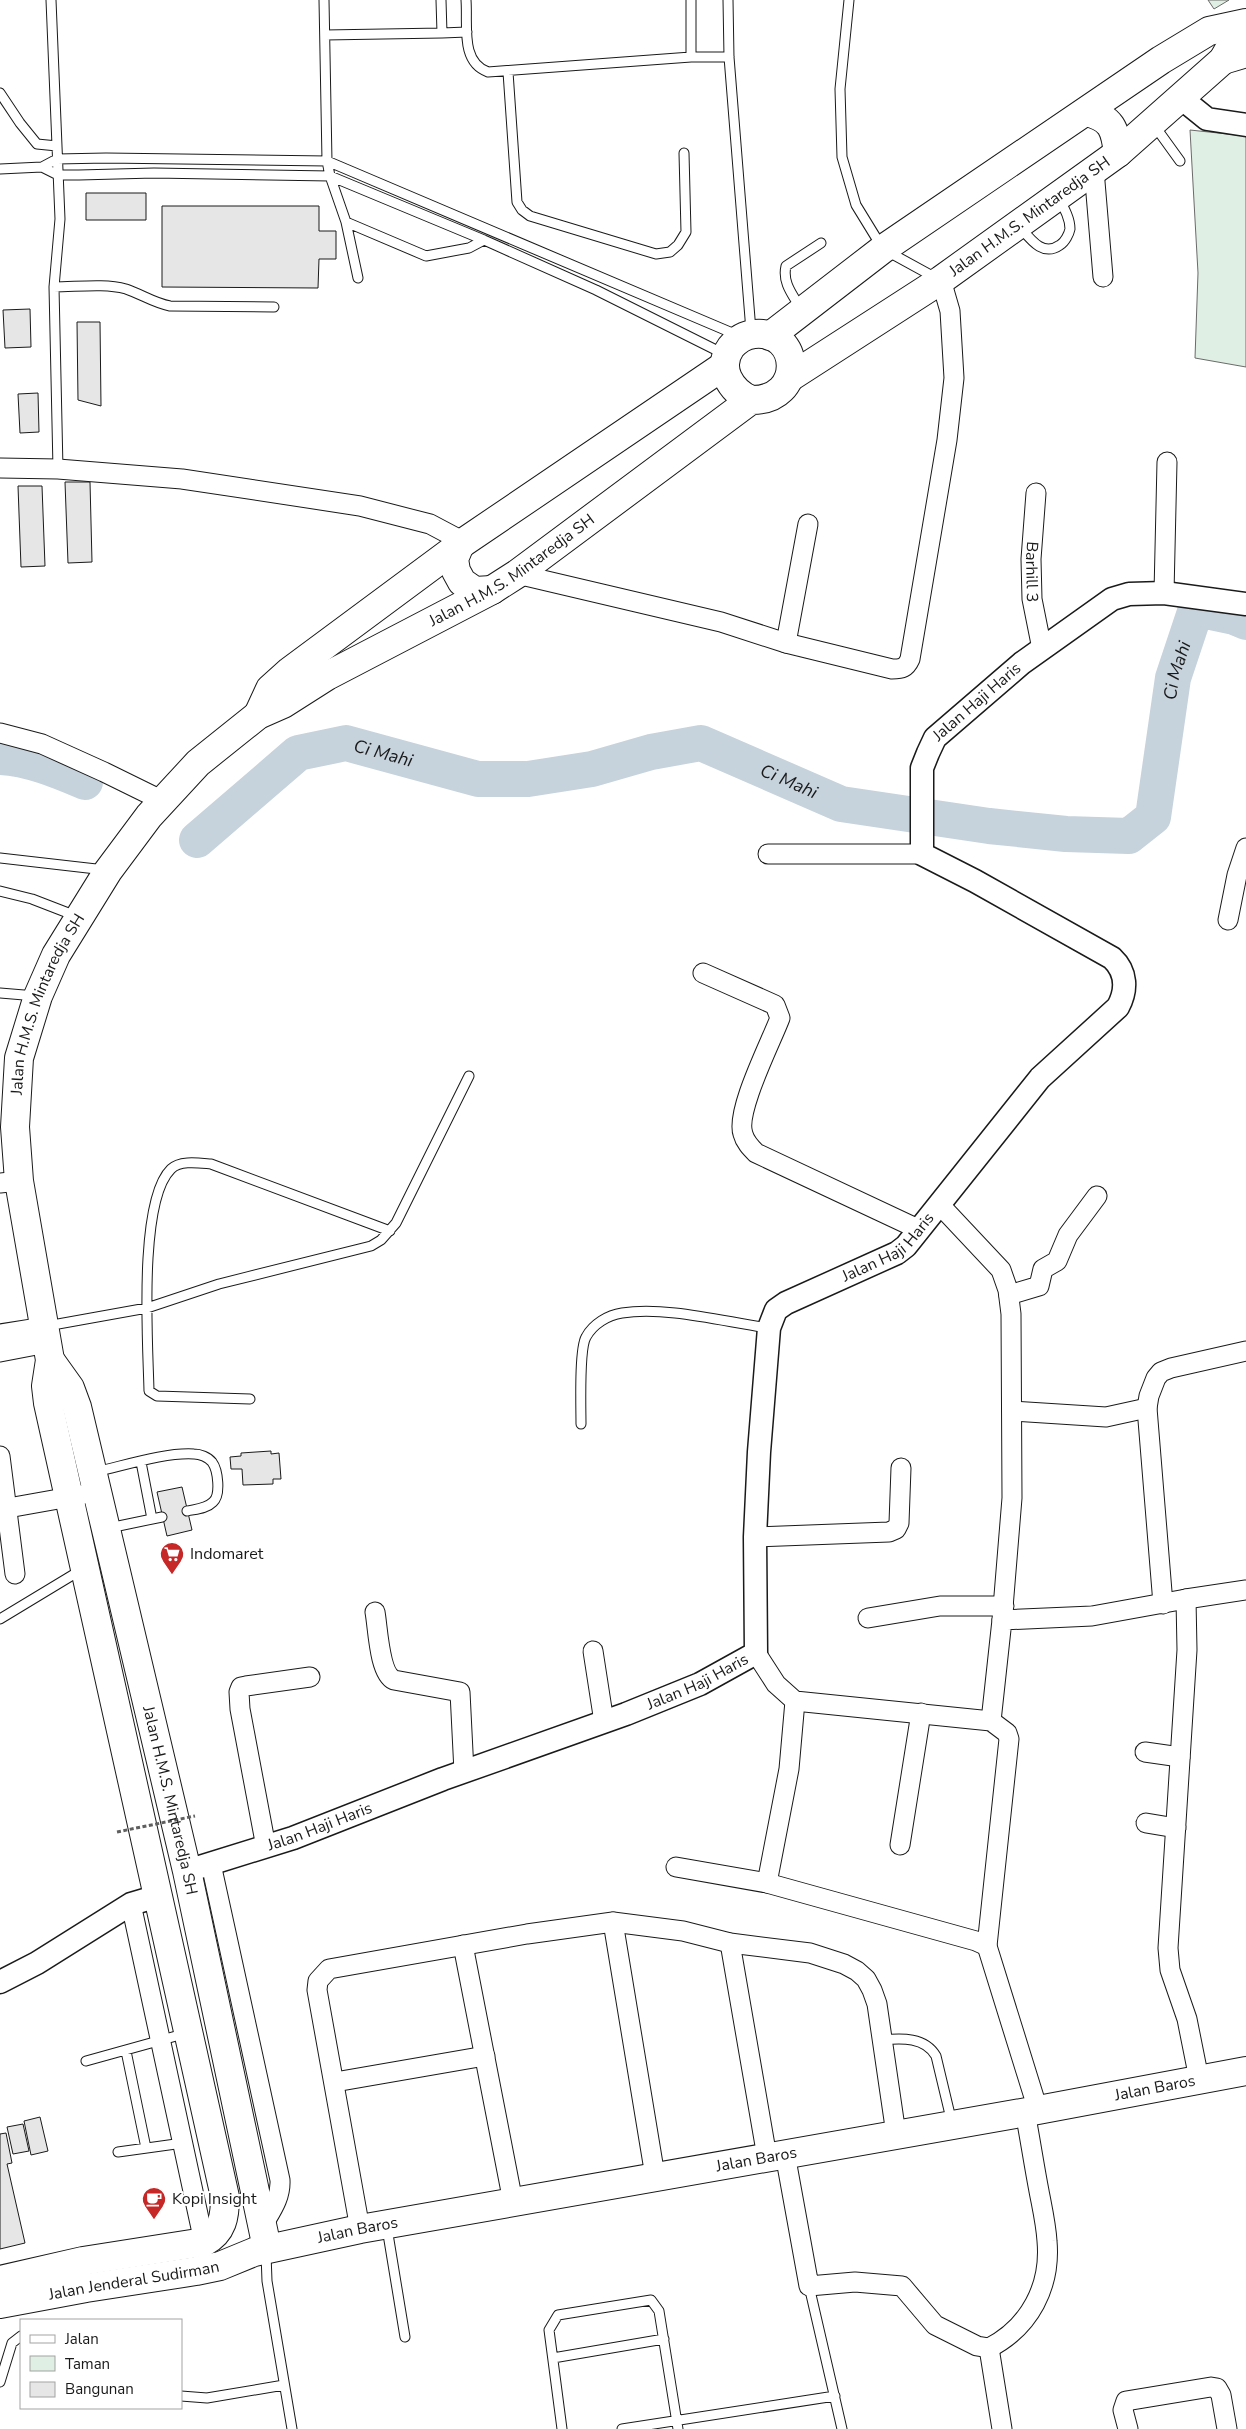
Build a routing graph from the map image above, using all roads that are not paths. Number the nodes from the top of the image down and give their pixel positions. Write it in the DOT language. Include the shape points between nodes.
graph roads {
  1 [pos="51,0"];
  2 [pos="324,0"];
  3 [pos="441,0"];
  4 [pos="466,0"];
  5 [pos="691,0"];
  6 [pos="728,0"];
  7 [pos="849,0"];
  8 [pos="1244,24"];
  9 [pos="467,32"];
  10 [pos="442,33"];
  11 [pos="325,35"];
  12 [pos="691,56"];
  13 [pos="1235,56"];
  14 [pos="729,57"];
  15 [pos="508,72"];
  16 [pos="0,93"];
  17 [pos="1181,98"];
  18 [pos="1086,112"];
  19 [pos="1152,123"];
  20 [pos="1246,125"];
  21 [pos="57,146"];
  22 [pos="684,153"];
  23 [pos="1118,154"];
  24 [pos="57,159"];
  25 [pos="327,161"];
  26 [pos="1180,161"];
  27 [pos="42,167"];
  28 [pos="0,169"];
  29 [pos="1094,170"];
  30 [pos="58,175"];
  31 [pos="330,176"];
  32 [pos="1058,197"];
  33 [pos="346,222"];
  34 [pos="1019,225"];
  35 [pos="484,240"];
  36 [pos="517,242"];
  37 [pos="821,243"];
  38 [pos="882,249"];
  39 [pos="514,253"];
  40 [pos="1103,277"];
  41 [pos="358,278"];
  42 [pos="941,280"];
  43 [pos="54,287"];
  44 [pos="274,307"];
  45 [pos="802,311"];
  46 [pos="743,345"];
  47 [pos="790,378"];
  48 [pos="751,400"];
  49 [pos="1167,462"];
  50 [pos="0,468"];
  51 [pos="58,469"];
  52 [pos="1036,493"];
  53 [pos="808,524"];
  54 [pos="461,544"];
  55 [pos="517,574"];
  56 [pos="492,590"];
  57 [pos="1164,593"];
  58 [pos="1246,604"];
  59 [pos="786,643"];
  60 [pos="1042,649"];
  61 [pos="258,715"];
  62 [pos="0,733"];
  63 [pos="163,801"];
  64 [pos="922,845"];
  65 [pos="1246,848"];
  66 [pos="768,854"];
  67 [pos="0,858"];
  68 [pos="108,871"];
  69 [pos="0,891"];
  70 [pos="79,918"];
  71 [pos="1228,920"];
  72 [pos="704,973"];
  73 [pos="0,993"];
  74 [pos="38,996"];
  75 [pos="469,1076"];
  76 [pos="10,1182"];
  77 [pos="1097,1196"];
  78 [pos="939,1204"];
  79 [pos="918,1229"];
  80 [pos="390,1231"];
  81 [pos="1009,1294"];
  82 [pos="147,1308"];
  83 [pos="770,1328"];
  84 [pos="0,1334"];
  85 [pos="47,1343"];
  86 [pos="1246,1351"];
  87 [pos="0,1352"];
  88 [pos="250,1398"];
  89 [pos="1147,1408"];
  90 [pos="1012,1411"];
  91 [pos="581,1424"];
  92 [pos="0,1456"];
  93 [pos="141,1462"];
  94 [pos="902,1468"];
  95 [pos="94,1482"];
  96 [pos="68,1498"];
  97 [pos="8,1508"];
  98 [pos="188,1511"];
  99 [pos="162,1517"];
  100 [pos="152,1519"];
  101 [pos="105,1528"];
  102 [pos="755,1538"];
  103 [pos="84,1568"];
  104 [pos="15,1574"];
  105 [pos="1246,1590"];
  106 [pos="1186,1599"];
  107 [pos="1163,1604"];
  108 [pos="375,1612"];
  109 [pos="1003,1613"];
  110 [pos="868,1618"];
  111 [pos="0,1619"];
  112 [pos="593,1651"];
  113 [pos="756,1653"];
  114 [pos="310,1677"];
  115 [pos="795,1701"];
  116 [pos="921,1713"];
  117 [pos="991,1721"];
  118 [pos="604,1722"];
  119 [pos="1145,1752"];
  120 [pos="1180,1757"];
  121 [pos="464,1772"];
  122 [pos="1146,1823"];
  123 [pos="1176,1828"];
  124 [pos="900,1845"];
  125 [pos="266,1846"];
  126 [pos="676,1867"];
  127 [pos="199,1868"];
  128 [pos="767,1883"];
  129 [pos="158,1896"];
  130 [pos="132,1904"];
  131 [pos="613,1922"];
  132 [pos="730,1943"];
  133 [pos="463,1945"];
  134 [pos="987,1946"];
  135 [pos="0,1982"];
  136 [pos="188,2033"];
  137 [pos="161,2039"];
  138 [pos="882,2040"];
  139 [pos="126,2051"];
  140 [pos="485,2056"];
  141 [pos="86,2061"];
  142 [pos="1246,2071"];
  143 [pos="1199,2079"];
  144 [pos="335,2082"];
  145 [pos="1032,2111"];
  146 [pos="952,2124"];
  147 [pos="896,2134"];
  148 [pos="183,2143"];
  149 [pos="146,2148"];
  150 [pos="118,2152"];
  151 [pos="214,2152"];
  152 [pos="776,2155"];
  153 [pos="655,2176"];
  154 [pos="513,2202"];
  155 [pos="373,2227"];
  156 [pos="265,2237"];
  157 [pos="204,2242"];
  158 [pos="0,2280"];
  159 [pos="45,2283"];
  160 [pos="809,2286"];
  161 [pos="0,2304"];
  162 [pos="406,2336"];
  163 [pos="20,2337"];
  164 [pos="664,2339"];
  165 [pos="989,2348"];
  166 [pos="553,2358"];
  167 [pos="0,2382"];
  168 [pos="284,2385"];
  169 [pos="182,2396"];
  170 [pos="835,2396"];
  171 [pos="678,2425"];
  172 [pos="292,2429"];
  173 [pos="562,2429"];
  174 [pos="622,2429"];
  175 [pos="842,2429"];
  176 [pos="1002,2429"];
  177 [pos="1128,2429"];
  178 [pos="1227,2429"];
  1 -- 21 [label="lane"];
  2 -- 11 [label="lane"];
  3 -- 10 [label="lane"];
  4 -- 9 [label="lane"];
  5 -- 12 [label="lane"];
  6 -- 14 [label="lane"];
  7 -- 38 [label="lane" via="840,89 842,157 856,205"];
  8 -- 13 [label="main road, Jalan H.M.S. Mintaredja SH"];
  8 -- 18 [label="main road, Jalan H.M.S. Mintaredja SH" via="1209,31"];
  9 -- 10 [label="lane"];
  9 -- 15 [label="lane" via="467,48 478,68 488,72"];
  10 -- 11 [label="lane"];
  11 -- 25 [label="lane"];
  12 -- 14 [label="lane"];
  12 -- 15 [label="lane"];
  13 -- 17 [label="main road, Jalan H.M.S. Mintaredja SH"];
  14 -- 46 [label="lane"];
  15 -- 22 [label="lane" via="517,202 530,216 656,254 670,252 686,232"];
  16 -- 21 [label="lane" via="37,144"];
  17 -- 19 [label="main road, Jalan H.M.S. Mintaredja SH"];
  17 -- 20 [label="street" via="1207,119"];
  18 -- 23 [label="main road" via="1101,115 1112,127"];
  18 -- 38 [label="main road, Jalan H.M.S. Mintaredja SH"];
  19 -- 23 [label="main road, Jalan H.M.S. Mintaredja SH"];
  19 -- 26 [label="lane"];
  21 -- 24 [label="lane"];
  23 -- 29 [label="main road, Jalan H.M.S. Mintaredja SH"];
  24 -- 25 [label="lane"];
  24 -- 27 [label="lane"];
  24 -- 30 [label="lane"];
  25 -- 31 [label="lane"];
  25 -- 36 [label="lane"];
  27 -- 28 [label="lane"];
  27 -- 30 [label="lane"];
  29 -- 32 [label="main road, Jalan H.M.S. Mintaredja SH"];
  29 -- 40 [label="street"];
  30 -- 31 [label="lane"];
  30 -- 43 [label="lane" via="60,219"];
  31 -- 33 [label="lane"];
  31 -- 35 [label="lane"];
  32 -- 34 [label="main road, Jalan H.M.S. Mintaredja SH"];
  32 -- 34 [label="lane" via="1070,230 1064,242 1055,249 1044,250"];
  33 -- 35 [label="lane" via="426,256 469,248"];
  33 -- 41 [label="lane"];
  34 -- 42 [label="main road, Jalan H.M.S. Mintaredja SH"];
  35 -- 39 [label="lane"];
  36 -- 39 [label="lane"];
  36 -- 46 [label="lane"];
  37 -- 45 [label="lane" via="786,266 786,284"];
  38 -- 42 [label="lane"];
  38 -- 45 [label="main road, Jalan H.M.S. Mintaredja SH"];
  39 -- 46 [label="lane" via="596,290"];
  42 -- 47 [label="main road, Jalan H.M.S. Mintaredja SH"];
  42 -- 59 [label="street" via="950,311 954,378 947,440 910,659 901,669 892,669"];
  43 -- 44 [label="lane" via="125,289 170,306"];
  43 -- 51 [label="lane"];
  45 -- 46 [label="main road, Jalan H.M.S. Mintaredja SH"];
  46 -- 47 [label="main road" via="786,348 790,358"];
  46 -- 48 [label="main road" via="726,377 740,395"];
  46 -- 54 [label="main road, Jalan H.M.S. Mintaredja SH"];
  47 -- 48 [label="main road, Jalan H.M.S. Mintaredja SH" via="774,396"];
  48 -- 55 [label="main road, Jalan H.M.S. Mintaredja SH"];
  49 -- 57 [label="street"];
  50 -- 51 [label="street"];
  51 -- 54 [label="street" via="182,479 360,506 430,524"];
  52 -- 60 [label="street, Barhill 3" via="1032,591"];
  53 -- 59 [label="street"];
  54 -- 56 [label="main road" via="454,559 462,582 475,591"];
  54 -- 61 [label="main road, Jalan H.M.S. Mintaredja SH" via="290,670 270,689"];
  55 -- 56 [label="main road, Jalan H.M.S. Mintaredja SH"];
  55 -- 59 [label="street" via="721,622"];
  56 -- 61 [label="main road, Jalan H.M.S. Mintaredja SH"];
  57 -- 58 [label="street, Jalan Haji Haris"];
  57 -- 60 [label="street, Jalan Haji Haris" via="1129,594 1112,599"];
  60 -- 64 [label="street, Jalan Haji Haris" via="936,738 922,768"];
  61 -- 63 [label="main road, Jalan H.M.S. Mintaredja SH" via="198,763"];
  62 -- 63 [label="street" via="42,744"];
  63 -- 68 [label="main road, Jalan H.M.S. Mintaredja SH"];
  64 -- 66 [label="street"];
  64 -- 78 [label="street, Jalan Haji Haris" via="976,881 1112,958 1121,969 1125,987 1118,1007 1040,1078"];
  65 -- 71 [label="street"];
  67 -- 68 [label="lane"];
  68 -- 70 [label="main road, Jalan H.M.S. Mintaredja SH"];
  69 -- 70 [label="lane" via="32,899"];
  70 -- 74 [label="main road, Jalan H.M.S. Mintaredja SH" via="56,955"];
  72 -- 79 [label="street" via="775,1005 779,1012 780,1018 742,1112 742,1133 750,1146 756,1153"];
  73 -- 74 [label="lane"];
  74 -- 76 [label="main road, Jalan H.M.S. Mintaredja SH" via="19,1058"];
  75 -- 80 [label="lane"];
  76 -- 85 [label="main road, Jalan H.M.S. Mintaredja SH"];
  77 -- 81 [label="street" via="1068,1235 1057,1261 1043,1269 1039,1286"];
  78 -- 79 [label="street, Jalan Haji Haris"];
  78 -- 81 [label="street" via="1000,1270"];
  79 -- 83 [label="street, Jalan Haji Haris" via="897,1253 786,1303 776,1310"];
  80 -- 82 [label="lane" via="371,1246 219,1284"];
  80 -- 82 [label="lane" via="211,1164 189,1163 172,1168 162,1180 155,1204"];
  81 -- 90 [label="street"];
  82 -- 85 [label="lane"];
  82 -- 88 [label="lane" via="149,1391 152,1394"];
  83 -- 91 [label="lane" via="653,1311 621,1313 600,1321 585,1338"];
  83 -- 102 [label="street, Jalan Haji Haris"];
  84 -- 85 [label="street"];
  85 -- 87 [label="street"];
  85 -- 95 [label="main road, Jalan H.M.S. Mintaredja SH" via="70,1388"];
  85 -- 96 [label="main road, Jalan H.M.S. Mintaredja SH" via="48,1403"];
  86 -- 89 [label="street" via="1161,1372 1151,1387"];
  89 -- 90 [label="street" via="1106,1417"];
  89 -- 107 [label="street"];
  90 -- 109 [label="street" via="1012,1498"];
  92 -- 97 [label="street"];
  93 -- 95 [label="lane"];
  93 -- 98 [label="lane" via="195,1454 211,1461 217,1485 214,1501 206,1507"];
  93 -- 100 [label="lane"];
  94 -- 102 [label="street" via="896,1530"];
  95 -- 96 [label="street"];
  95 -- 101 [label="main road, Jalan H.M.S. Mintaredja SH"];
  96 -- 97 [label="street"];
  96 -- 103 [label="main road, Jalan H.M.S. Mintaredja SH"];
  97 -- 104 [label="street"];
  99 -- 100 [label="lane"];
  100 -- 101 [label="lane"];
  101 -- 127 [label="main road, Jalan H.M.S. Mintaredja SH"];
  102 -- 113 [label="street, Jalan Haji Haris"];
  103 -- 111 [label="lane"];
  103 -- 129 [label="main road, Jalan H.M.S. Mintaredja SH"];
  105 -- 106 [label="street"];
  106 -- 107 [label="street"];
  106 -- 120 [label="street" via="1187,1650"];
  107 -- 109 [label="street" via="1092,1616"];
  108 -- 121 [label="street" via="383,1666 388,1676 394,1680 460,1692"];
  109 -- 110 [label="street" via="940,1606"];
  109 -- 117 [label="street"];
  112 -- 118 [label="street"];
  113 -- 115 [label="street" via="776,1684"];
  113 -- 118 [label="street, Jalan Haji Haris" via="700,1684"];
  114 -- 125 [label="street" via="246,1686 239,1692"];
  115 -- 116 [label="street"];
  115 -- 128 [label="street" via="789,1769"];
  116 -- 117 [label="street"];
  116 -- 124 [label="street"];
  117 -- 134 [label="street" via="1007,1732 1009,1739"];
  118 -- 121 [label="street, Jalan Haji Haris"];
  119 -- 120 [label="street"];
  120 -- 123 [label="street"];
  121 -- 125 [label="street, Jalan Haji Haris"];
  122 -- 123 [label="street"];
  123 -- 143 [label="street" via="1168,1948 1170,1970 1187,2019"];
  125 -- 127 [label="street, Jalan Haji Haris"];
  126 -- 128 [label="street"];
  127 -- 156 [label="main road, Jalan H.M.S. Mintaredja SH"];
  128 -- 134 [label="street"];
  129 -- 130 [label="street"];
  129 -- 136 [label="main road, Jalan H.M.S. Mintaredja SH"];
  130 -- 135 [label="street"];
  130 -- 137 [label="street"];
  131 -- 132 [label="street" via="683,1931"];
  131 -- 133 [label="street"];
  131 -- 153 [label="street"];
  132 -- 138 [label="street" via="810,1953 857,1971 872,1990"];
  132 -- 152 [label="street"];
  133 -- 140 [label="street"];
  133 -- 144 [label="street" via="346,1965 329,1969 324,1974 318,1981 318,1990"];
  134 -- 145 [label="street"];
  136 -- 137 [label="lane"];
  136 -- 151 [label="main road, Jalan H.M.S. Mintaredja SH"];
  137 -- 139 [label="lane"];
  137 -- 148 [label="street"];
  138 -- 146 [label="lane" via="911,2039 931,2048 936,2056"];
  138 -- 147 [label="street"];
  139 -- 141 [label="lane"];
  139 -- 149 [label="lane"];
  140 -- 144 [label="street"];
  140 -- 154 [label="street"];
  142 -- 143 [label="main road, Jalan Baros"];
  143 -- 145 [label="main road, Jalan Baros"];
  144 -- 155 [label="street"];
  145 -- 146 [label="main road, Jalan Baros"];
  145 -- 165 [label="street" via="1047,2240 1047,2268 1042,2290 1026,2317 1006,2339"];
  146 -- 147 [label="main road, Jalan Baros"];
  147 -- 152 [label="main road, Jalan Baros"];
  148 -- 149 [label="lane"];
  148 -- 157 [label="street"];
  149 -- 150 [label="lane"];
  151 -- 156 [label="main road" via="236,2183 243,2218 252,2236"];
  151 -- 157 [label="main road, Jalan H.M.S. Mintaredja SH" via="225,2209 220,2230 215,2237"];
  152 -- 153 [label="main road, Jalan Baros"];
  152 -- 160 [label="street"];
  153 -- 154 [label="main road, Jalan Baros"];
  154 -- 155 [label="main road, Jalan Baros"];
  155 -- 156 [label="main road, Jalan Baros"];
  155 -- 162 [label="lane"];
  156 -- 159 [label="main road, Jalan Jenderal Sudirman" via="220,2266 196,2271"];
  156 -- 168 [label="lane" via="267,2282"];
  157 -- 159 [label="main road" via="83,2261"];
  158 -- 159 [label="main road"];
  159 -- 161 [label="main road, Jalan Jenderal Sudirman"];
  160 -- 165 [label="street" via="856,2282 902,2286 936,2325 977,2346"];
  160 -- 170 [label="lane"];
  163 -- 167 [label="lane" via="12,2343"];
  164 -- 166 [label="lane"];
  164 -- 166 [label="lane" via="660,2311 651,2300 558,2315 549,2330"];
  164 -- 171 [label="lane"];
  165 -- 176 [label="street"];
  166 -- 173 [label="lane"];
  168 -- 169 [label="lane" via="207,2398"];
  168 -- 172 [label="lane"];
  170 -- 171 [label="lane"];
  170 -- 175 [label="lane"];
  171 -- 174 [label="lane"];
  177 -- 178 [label="street" via="1123,2410 1126,2401 1211,2387 1217,2388 1221,2395"];
}
